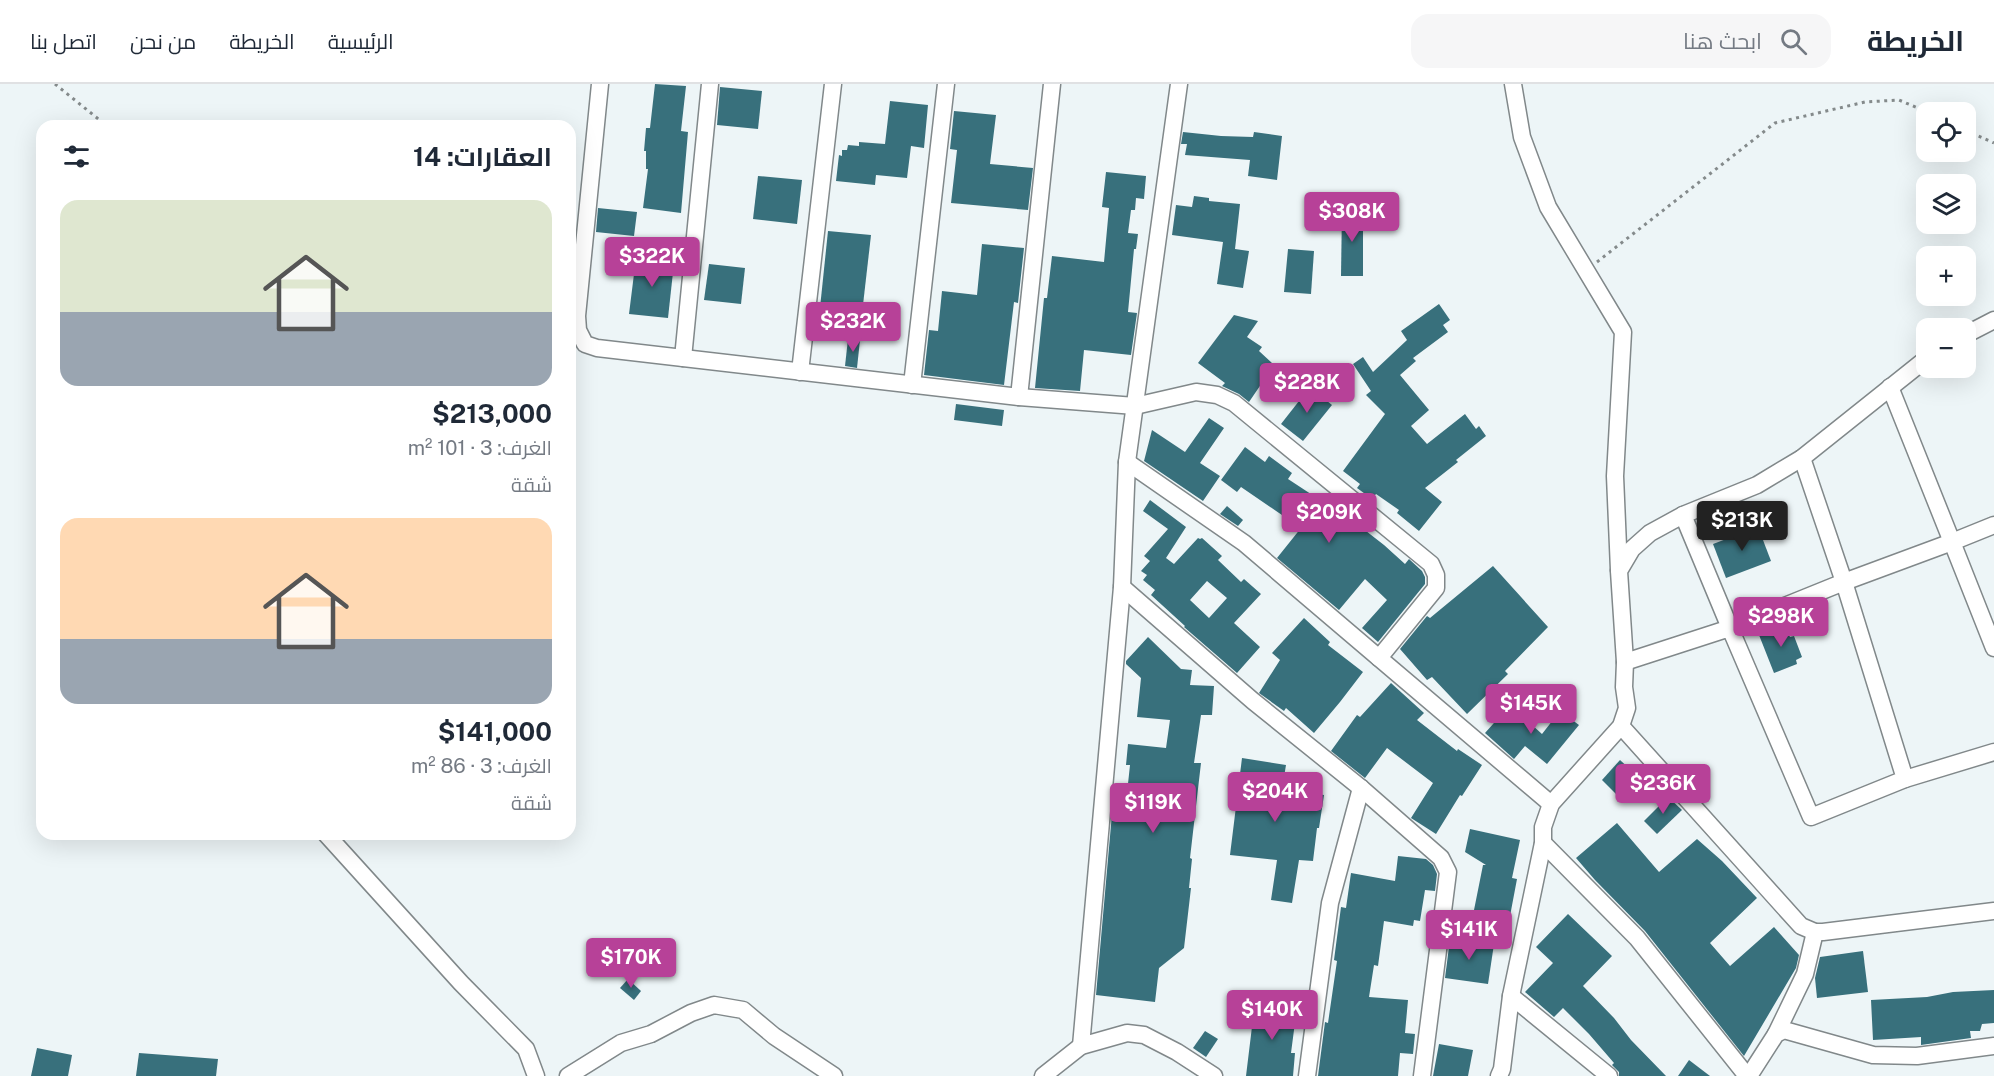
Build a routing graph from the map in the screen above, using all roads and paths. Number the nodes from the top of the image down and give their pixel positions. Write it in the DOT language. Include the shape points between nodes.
graph roads {
  1 [pos="55,84"];
  2 [pos="600,84"];
  3 [pos="710,84"];
  4 [pos="833,84"];
  5 [pos="946,84"];
  6 [pos="1052,84"];
  7 [pos="1179,84"];
  8 [pos="1513,84"];
  9 [pos="1916,107"];
  10 [pos="99,120"];
  11 [pos="1976,135"];
  12 [pos="1994,143"];
  13 [pos="1586,270"];
  14 [pos="1994,320"];
  15 [pos="1976,329"];
  16 [pos="683,358"];
  17 [pos="1916,367"];
  18 [pos="800,372"];
  19 [pos="912,385"];
  20 [pos="1890,387"];
  21 [pos="1019,397"];
  22 [pos="1135,406"];
  23 [pos="1802,458"];
  24 [pos="1127,462"];
  25 [pos="1683,515"];
  26 [pos="1994,525"];
  27 [pos="1952,542"];
  28 [pos="1620,571"];
  29 [pos="1844,582"];
  30 [pos="1122,587"];
  31 [pos="1730,627"];
  32 [pos="1994,648"];
  33 [pos="1379,658"];
  34 [pos="1625,662"];
  35 [pos="1621,726"];
  36 [pos="1994,752"];
  37 [pos="1905,779"];
  38 [pos="1361,788"];
  39 [pos="1551,804"];
  40 [pos="331,840"];
  41 [pos="1543,843"];
  42 [pos="1994,911"];
  43 [pos="1815,932"];
  44 [pos="1511,996"];
  45 [pos="1776,1034"];
  46 [pos="1081,1046"];
  47 [pos="1994,1046"];
  48 [pos="536,1076"];
  49 [pos="568,1076"];
  50 [pos="834,1076"];
  51 [pos="1043,1076"];
  52 [pos="1214,1076"];
  53 [pos="1308,1076"];
  54 [pos="1422,1076"];
  55 [pos="1499,1076"];
  56 [pos="1609,1076"];
  57 [pos="1748,1076"];
  1 -- 10 [label="path"];
  2 -- 16 [label="street" via="578,330 585,344 597,348"];
  3 -- 16 [label="street"];
  4 -- 18 [label="street"];
  5 -- 19 [label="street"];
  6 -- 21 [label="street"];
  7 -- 22 [label="street"];
  8 -- 13 [label="street" via="1522,137 1548,207"];
  9 -- 13 [label="path" via="1899,100 1865,102 1775,123"];
  11 -- 12 [label="path"];
  13 -- 28 [label="street" via="1623,332 1615,476"];
  14 -- 15 [label="street"];
  16 -- 18 [label="street"];
  17 -- 20 [label="street"];
  18 -- 19 [label="street"];
  19 -- 21 [label="street"];
  20 -- 23 [label="street"];
  20 -- 27 [label="street"];
  21 -- 22 [label="street"];
  22 -- 24 [label="street"];
  22 -- 33 [label="street" via="1196,392 1234,403 1431,564 1436,588"];
  23 -- 25 [label="street" via="1757,486"];
  23 -- 29 [label="street"];
  24 -- 30 [label="street"];
  24 -- 33 [label="street" via="1244,543"];
  25 -- 28 [label="street" via="1650,533 1632,549"];
  25 -- 31 [label="street"];
  26 -- 27 [label="street"];
  27 -- 29 [label="street"];
  27 -- 32 [label="street"];
  28 -- 34 [label="street"];
  29 -- 31 [label="street"];
  29 -- 37 [label="street"];
  30 -- 38 [label="street"];
  30 -- 46 [label="street"];
  31 -- 34 [label="street"];
  31 -- 37 [label="street" via="1810,817"];
  33 -- 39 [label="street"];
  34 -- 35 [label="street" via="1627,708"];
  35 -- 39 [label="street"];
  35 -- 43 [label="street" via="1801,926"];
  36 -- 37 [label="street"];
  38 -- 53 [label="street" via="1330,903"];
  38 -- 54 [label="street" via="1441,858 1448,872"];
  39 -- 41 [label="street" via="1543,827"];
  40 -- 48 [label="street" via="461,983 526,1048"];
  41 -- 44 [label="street"];
  41 -- 57 [label="street" via="1636,938"];
  42 -- 43 [label="street"];
  43 -- 45 [label="street" via="1805,974"];
  44 -- 55 [label="street"];
  44 -- 56 [label="street"];
  45 -- 47 [label="street" via="1784,1030 1873,1055 1917,1056"];
  45 -- 57 [label="street"];
  46 -- 51 [label="street"];
  46 -- 52 [label="street" via="1127,1033 1144,1035"];
  49 -- 50 [label="street" via="621,1043 651,1034 714,1005 743,1010"];
}
